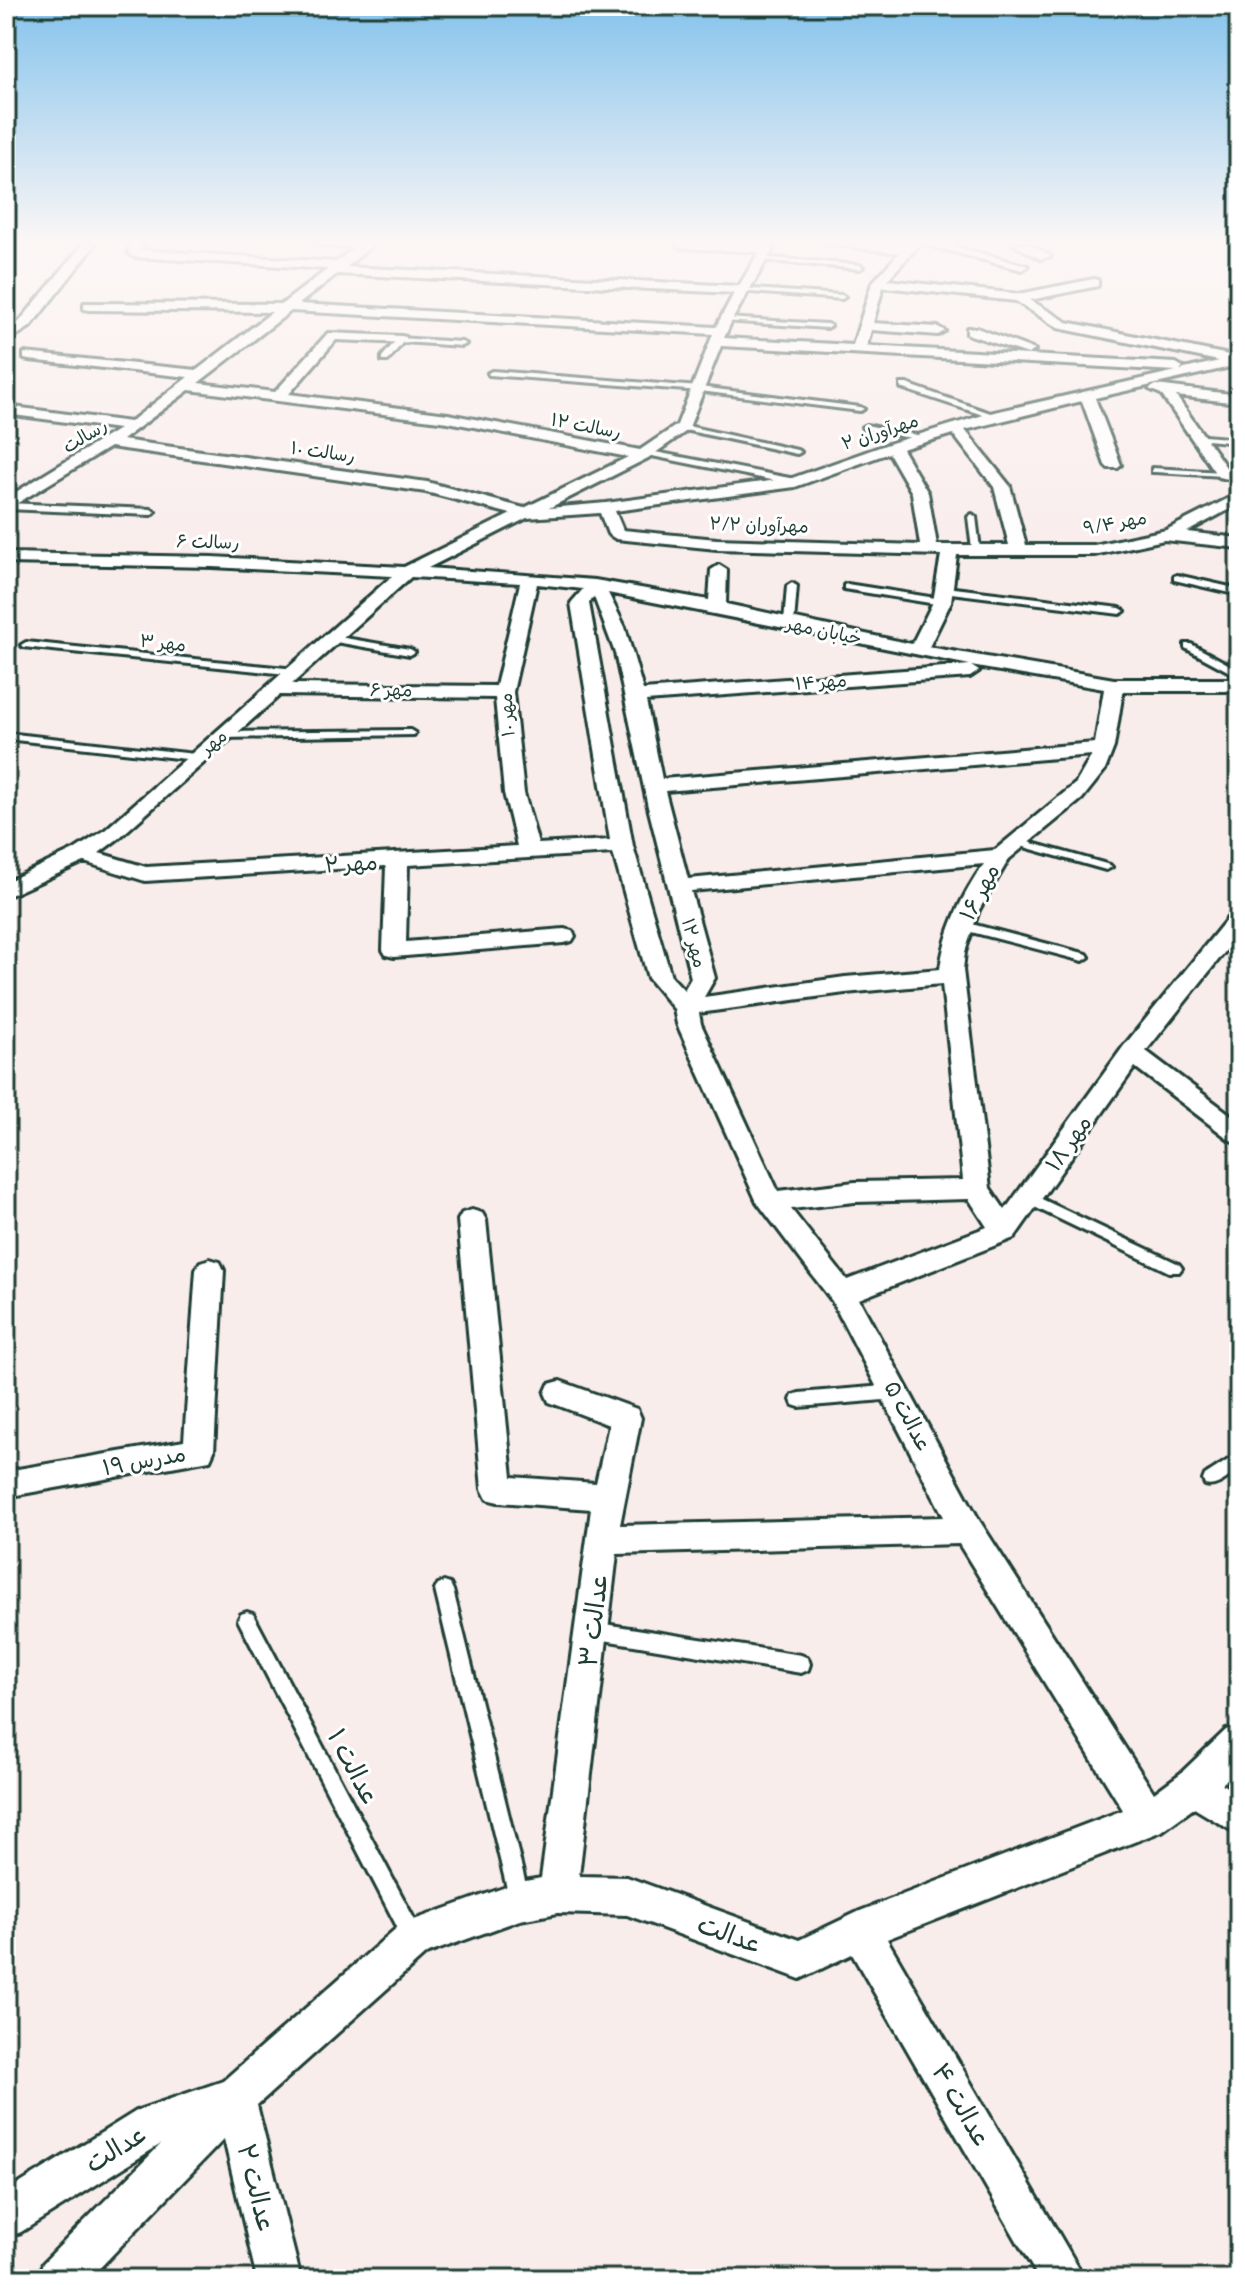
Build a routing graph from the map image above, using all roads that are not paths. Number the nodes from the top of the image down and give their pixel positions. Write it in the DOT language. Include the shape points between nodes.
graph roads {
  1 [pos="234,351"];
  2 [pos="320,351"];
  3 [pos="392,351"];
  4 [pos="714,351"];
  5 [pos="889,351"];
  6 [pos="1030,351"];
  7 [pos="1183,351"];
  8 [pos="29,356"];
  9 [pos="385,359"];
  10 [pos="1058,360"];
  11 [pos="1239,361"];
  12 [pos="1207,369"];
  13 [pos="492,373"];
  14 [pos="203,375"];
  15 [pos="1133,385"];
  16 [pos="189,386"];
  17 [pos="904,386"];
  18 [pos="700,389"];
  19 [pos="1165,390"];
  20 [pos="1087,396"];
  21 [pos="279,397"];
  22 [pos="1239,399"];
  23 [pos="860,409"];
  24 [pos="6,410"];
  25 [pos="995,416"];
  26 [pos="133,427"];
  27 [pos="683,427"];
  28 [pos="866,427"];
  29 [pos="957,429"];
  30 [pos="1196,437"];
  31 [pos="922,438"];
  32 [pos="1239,441"];
  33 [pos="110,443"];
  34 [pos="893,447"];
  35 [pos="797,452"];
  36 [pos="644,454"];
  37 [pos="1113,465"];
  38 [pos="1155,470"];
  39 [pos="1231,475"];
  40 [pos="6,481"];
  41 [pos="795,482"];
  42 [pos="37,485"];
  43 [pos="1239,498"];
  44 [pos="6,506"];
  45 [pos="606,508"];
  46 [pos="151,512"];
  47 [pos="529,514"];
  48 [pos="972,517"];
  49 [pos="1168,536"];
  50 [pos="1239,543"];
  51 [pos="1018,548"];
  52 [pos="929,549"];
  53 [pos="950,549"];
  54 [pos="976,549"];
  55 [pos="6,558"];
  56 [pos="719,570"];
  57 [pos="408,571"];
  58 [pos="530,578"];
  59 [pos="1177,578"];
  60 [pos="595,585"];
  61 [pos="792,586"];
  62 [pos="847,587"];
  63 [pos="1239,592"];
  64 [pos="944,596"];
  65 [pos="717,607"];
  66 [pos="1120,611"];
  67 [pos="789,623"];
  68 [pos="333,639"];
  69 [pos="26,645"];
  70 [pos="1188,646"];
  71 [pos="918,651"];
  72 [pos="410,652"];
  73 [pos="1007,668"];
  74 [pos="296,672"];
  75 [pos="1239,674"];
  76 [pos="1114,685"];
  77 [pos="1239,685"];
  78 [pos="277,689"];
  79 [pos="504,692"];
  80 [pos="635,696"];
  81 [pos="410,733"];
  82 [pos="222,735"];
  83 [pos="6,736"];
  84 [pos="1103,748"];
  85 [pos="195,757"];
  86 [pos="654,786"];
  87 [pos="662,813"];
  88 [pos="616,816"];
  89 [pos="622,846"];
  90 [pos="1007,848"];
  91 [pos="530,853"];
  92 [pos="82,855"];
  93 [pos="397,860"];
  94 [pos="1106,867"];
  95 [pos="679,886"];
  96 [pos="6,890"];
  97 [pos="1239,919"];
  98 [pos="960,925"];
  99 [pos="564,936"];
  100 [pos="1229,954"];
  101 [pos="1083,957"];
  102 [pos="950,976"];
  103 [pos="686,1007"];
  104 [pos="1132,1053"];
  105 [pos="1239,1134"];
  106 [pos="977,1189"];
  107 [pos="1029,1198"];
  108 [pos="770,1202"];
  109 [pos="472,1220"];
  110 [pos="1004,1231"];
  111 [pos="1174,1268"];
  112 [pos="210,1270"];
  113 [pos="842,1294"];
  114 [pos="897,1392"];
  115 [pos="560,1393"];
  116 [pos="799,1400"];
  117 [pos="1239,1460"];
  118 [pos="1211,1480"];
  119 [pos="6,1484"];
  120 [pos="608,1497"];
  121 [pos="968,1530"];
  122 [pos="603,1540"];
  123 [pos="444,1590"];
  124 [pos="247,1620"];
  125 [pos="592,1630"];
  126 [pos="801,1664"];
  127 [pos="1239,1742"];
  128 [pos="1194,1786"];
  129 [pos="1239,1817"];
  130 [pos="1149,1818"];
  131 [pos="558,1894"];
  132 [pos="520,1901"];
  133 [pos="860,1930"];
  134 [pos="414,1939"];
  135 [pos="235,2098"];
  136 [pos="6,2217"];
  137 [pos="59,2279"];
  138 [pos="279,2279"];
  139 [pos="1063,2279"];
  1 -- 14 [label="street, رسالت"];
  2 -- 21 [label="street"];
  3 -- 9 [label="lane"];
  4 -- 18 [label="street"];
  5 -- 10 [label="street"];
  6 -- 10 [label="street"];
  7 -- 11 [label="street"];
  8 -- 14 [label="street"];
  10 -- 12 [label="street"];
  11 -- 12 [label="street, مهرآوران ۲"];
  12 -- 15 [label="street, مهرآوران ۲"];
  13 -- 18 [label="lane"];
  14 -- 16 [label="street, رسالت"];
  15 -- 19 [label="street"];
  15 -- 20 [label="street, مهرآوران ۲"];
  16 -- 21 [label="street, رسالت ۱۲"];
  16 -- 26 [label="street, رسالت"];
  17 -- 25 [label="lane"];
  18 -- 23 [label="lane"];
  18 -- 27 [label="street"];
  19 -- 22 [label="street"];
  19 -- 30 [label="street"];
  20 -- 25 [label="street, مهرآوران ۲"];
  20 -- 37 [label="street"];
  21 -- 36 [label="street, رسالت ۱۲" via="448,418"];
  24 -- 26 [label="street"];
  25 -- 29 [label="street, مهرآوران ۲"];
  26 -- 33 [label="street, رسالت"];
  27 -- 35 [label="lane"];
  27 -- 36 [label="street"];
  28 -- 31 [label="lane"];
  29 -- 31 [label="street, مهرآوران ۲"];
  29 -- 51 [label="street" via="1002,486"];
  30 -- 32 [label="lane"];
  30 -- 39 [label="street"];
  31 -- 34 [label="street, مهرآوران ۲"];
  33 -- 42 [label="street, رسالت"];
  33 -- 47 [label="street, رسالت ۱۰" via="427,487"];
  34 -- 41 [label="street, مهرآوران ۲"];
  34 -- 52 [label="street" via="920,493"];
  36 -- 41 [label="lane"];
  36 -- 47 [label="street"];
  38 -- 39 [label="lane"];
  40 -- 42 [label="street"];
  41 -- 45 [label="street, مهرآوران ۲"];
  42 -- 44 [label="street, رسالت"];
  43 -- 49 [label="street"];
  44 -- 46 [label="lane"];
  45 -- 47 [label="street, مهرآوران ۲"];
  45 -- 52 [label="street, مهرآوران ۲/۲" via="616,534 717,544"];
  47 -- 57 [label="street"];
  48 -- 54 [label="lane"];
  49 -- 50 [label="street, مهر ۹/۴"];
  49 -- 51 [label="street, مهر ۹/۴" via="1094,550"];
  51 -- 54 [label="street, مهر ۹/۴"];
  52 -- 53 [label="street, مهر ۹/۴"];
  53 -- 54 [label="street, مهر ۹/۴"];
  53 -- 64 [label="street"];
  55 -- 57 [label="street, رسالت ۶"];
  56 -- 65 [label="street"];
  57 -- 58 [label="street, خیابان مهر"];
  57 -- 68 [label="street, مهر"];
  58 -- 60 [label="street, خیابان مهر"];
  58 -- 79 [label="street, مهر ۱۰"];
  59 -- 63 [label="lane"];
  60 -- 65 [label="street, خیابان مهر"];
  60 -- 80 [label="street, مهر ۱۲" via="607,602"];
  60 -- 88 [label="street, مهر ۱۲" via="580,603"];
  61 -- 67 [label="lane"];
  62 -- 64 [label="lane"];
  64 -- 66 [label="lane"];
  64 -- 71 [label="street"];
  65 -- 67 [label="street, خیابان مهر"];
  67 -- 71 [label="street, خیابان مهر"];
  68 -- 72 [label="lane"];
  68 -- 74 [label="street, مهر"];
  69 -- 74 [label="lane, مهر ۳"];
  70 -- 75 [label="lane"];
  71 -- 73 [label="street, خیابان مهر"];
  73 -- 76 [label="street, خیابان مهر"];
  73 -- 80 [label="street, مهر ۱۴"];
  74 -- 78 [label="street, مهر"];
  76 -- 77 [label="street, خیابان مهر"];
  76 -- 84 [label="street, مهر ۱۶"];
  78 -- 79 [label="street, مهر ۶"];
  78 -- 82 [label="street, مهر"];
  79 -- 91 [label="street, مهر ۱۰" via="514,793"];
  80 -- 86 [label="street, مهر ۱۲"];
  81 -- 82 [label="lane"];
  82 -- 85 [label="street, مهر"];
  83 -- 85 [label="lane"];
  84 -- 86 [label="street"];
  84 -- 90 [label="street, مهر ۱۶" via="1089,781"];
  85 -- 92 [label="street, مهر"];
  86 -- 87 [label="street, مهر ۱۲"];
  87 -- 88 [label="street"];
  87 -- 95 [label="street, مهر ۱۲"];
  88 -- 89 [label="street, مهر ۱۲"];
  89 -- 91 [label="street, مهر ۲"];
  89 -- 103 [label="street, مهر ۱۲" via="660,978"];
  90 -- 94 [label="lane"];
  90 -- 95 [label="street"];
  90 -- 98 [label="street, مهر ۱۶"];
  91 -- 93 [label="street, مهر ۲"];
  92 -- 93 [label="street, مهر ۲" via="145,874"];
  92 -- 96 [label="street, مهر"];
  93 -- 99 [label="street" via="394,950"];
  95 -- 103 [label="street, مهر ۱۲" via="703,978"];
  97 -- 100 [label="street, مهر ۱۸"];
  98 -- 101 [label="lane"];
  98 -- 102 [label="street, مهر ۱۶"];
  100 -- 104 [label="street, مهر ۱۸"];
  102 -- 103 [label="street"];
  102 -- 106 [label="street, مهر ۱۶"];
  103 -- 108 [label="street, عدالت ۵"];
  104 -- 105 [label="street"];
  104 -- 107 [label="street, مهر ۱۸"];
  106 -- 108 [label="street" via="855,1192"];
  106 -- 110 [label="street, مهر ۱۶"];
  107 -- 110 [label="street, مهر ۱۸"];
  107 -- 111 [label="lane"];
  108 -- 113 [label="street, عدالت ۵"];
  109 -- 120 [label="street" via="498,1489"];
  110 -- 113 [label="street"];
  112 -- 119 [label="street, مدرس ۱۹" via="199,1451"];
  113 -- 114 [label="street, عدالت ۵"];
  114 -- 116 [label="lane"];
  114 -- 121 [label="street, عدالت ۵"];
  115 -- 120 [label="street, عدالت ۳" via="626,1418"];
  117 -- 118 [label="lane"];
  120 -- 122 [label="street, عدالت ۳"];
  121 -- 122 [label="street"];
  121 -- 130 [label="street, عدالت ۵"];
  122 -- 125 [label="street, عدالت ۳"];
  123 -- 132 [label="lane"];
  124 -- 134 [label="lane, عدالت ۱"];
  125 -- 126 [label="lane"];
  125 -- 131 [label="street, عدالت ۳"];
  127 -- 128 [label="street, عدالت"];
  128 -- 129 [label="street"];
  128 -- 130 [label="street, عدالت"];
  130 -- 133 [label="street, عدالت"];
  131 -- 132 [label="street, عدالت"];
  131 -- 133 [label="street, عدالت" via="627,1896 800,1960"];
  132 -- 134 [label="street, عدالت"];
  133 -- 139 [label="street, عدالت ۴"];
  134 -- 135 [label="street, عدالت"];
  135 -- 136 [label="street, عدالت" via="153,2125"];
  135 -- 137 [label="street, عدالت"];
  135 -- 138 [label="street, عدالت ۲"];
}
